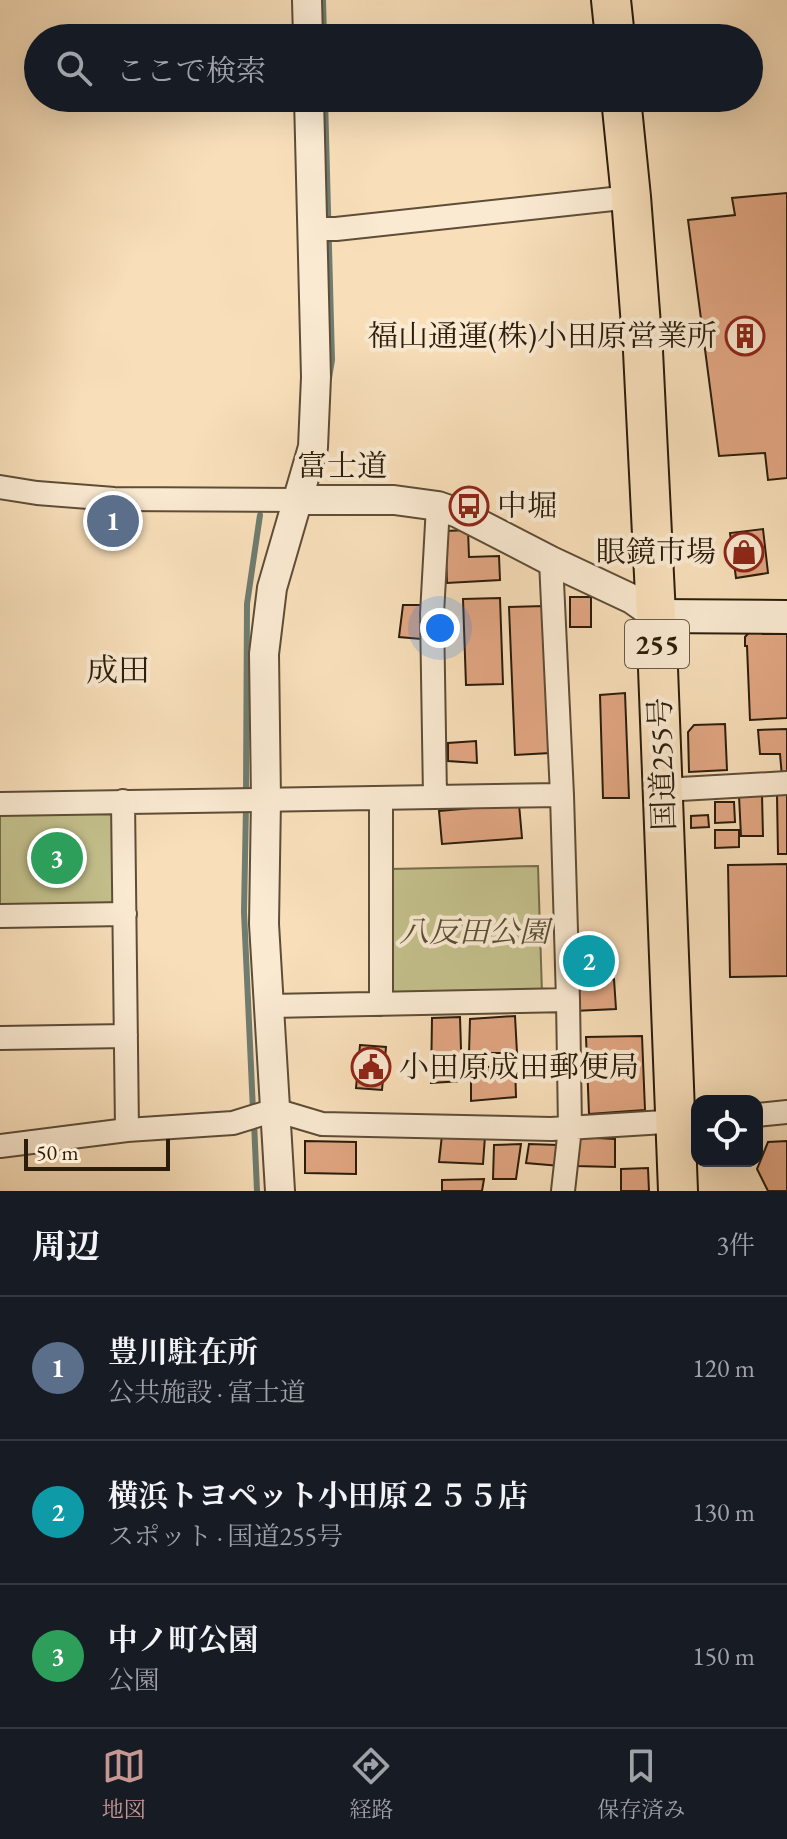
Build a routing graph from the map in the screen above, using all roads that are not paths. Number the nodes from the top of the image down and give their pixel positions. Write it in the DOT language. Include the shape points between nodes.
graph roads {
  1 [pos="307,0"];
  2 [pos="611,0"];
  3 [pos="308,24"];
  4 [pos="614,24"];
  5 [pos="310,112"];
  6 [pos="622,112"];
  7 [pos="631,197"];
  8 [pos="323,229"];
  9 [pos="0,487"];
  10 [pos="298,500"];
  11 [pos="438,506"];
  12 [pos="551,561"];
  13 [pos="656,616"];
  14 [pos="787,617"];
  15 [pos="787,783"];
  16 [pos="663,790"];
  17 [pos="562,795"];
  18 [pos="435,796"];
  19 [pos="381,798"];
  20 [pos="253,800"];
  21 [pos="123,801"];
  22 [pos="0,804"];
  23 [pos="125,914"];
  24 [pos="0,916"];
  25 [pos="568,1000"];
  26 [pos="381,1004"];
  27 [pos="270,1006"];
  28 [pos="126,1036"];
  29 [pos="0,1038"];
  30 [pos="268,1112"];
  31 [pos="787,1112"];
  32 [pos="763,1114"];
  33 [pos="687,1120"];
  34 [pos="570,1128"];
  35 [pos="127,1130"];
  36 [pos="0,1146"];
  37 [pos="280,1191"];
  38 [pos="563,1191"];
  39 [pos="678,1191"];
  1 -- 3 [label="street"];
  2 -- 4 [label="highway"];
  5 -- 8 [label="street"];
  6 -- 7 [label="highway, 国道255号 / 255"];
  7 -- 8 [label="street"];
  7 -- 13 [label="highway, 国道255号 / 255"];
  8 -- 10 [label="street" via="313,447"];
  9 -- 10 [label="street, 富士道" via="114,499"];
  10 -- 11 [label="street, 富士道" via="394,500"];
  10 -- 20 [label="street" via="267,618"];
  11 -- 12 [label="street, 富士道"];
  11 -- 18 [label="street" via="432,614"];
  12 -- 13 [label="street, 富士道"];
  12 -- 17 [label="street"];
  13 -- 14 [label="main road"];
  13 -- 16 [label="highway, 国道255号 / 255"];
  15 -- 16 [label="street"];
  16 -- 33 [label="highway, 国道255号 / 255"];
  17 -- 18 [label="street"];
  17 -- 25 [label="street"];
  18 -- 19 [label="street"];
  19 -- 20 [label="street"];
  19 -- 26 [label="street"];
  20 -- 21 [label="street"];
  20 -- 27 [label="street"];
  21 -- 22 [label="street"];
  21 -- 23 [label="street"];
  23 -- 24 [label="street"];
  23 -- 28 [label="street"];
  25 -- 26 [label="street"];
  25 -- 34 [label="street"];
  26 -- 27 [label="street"];
  27 -- 30 [label="street"];
  28 -- 29 [label="street"];
  28 -- 35 [label="street"];
  30 -- 34 [label="street" via="322,1124"];
  30 -- 35 [label="street" via="233,1123"];
  30 -- 37 [label="street"];
  31 -- 32 [label="street"];
  33 -- 34 [label="street"];
  33 -- 39 [label="highway, 国道255号 / 255"];
  34 -- 38 [label="street"];
  35 -- 36 [label="street"];
}
